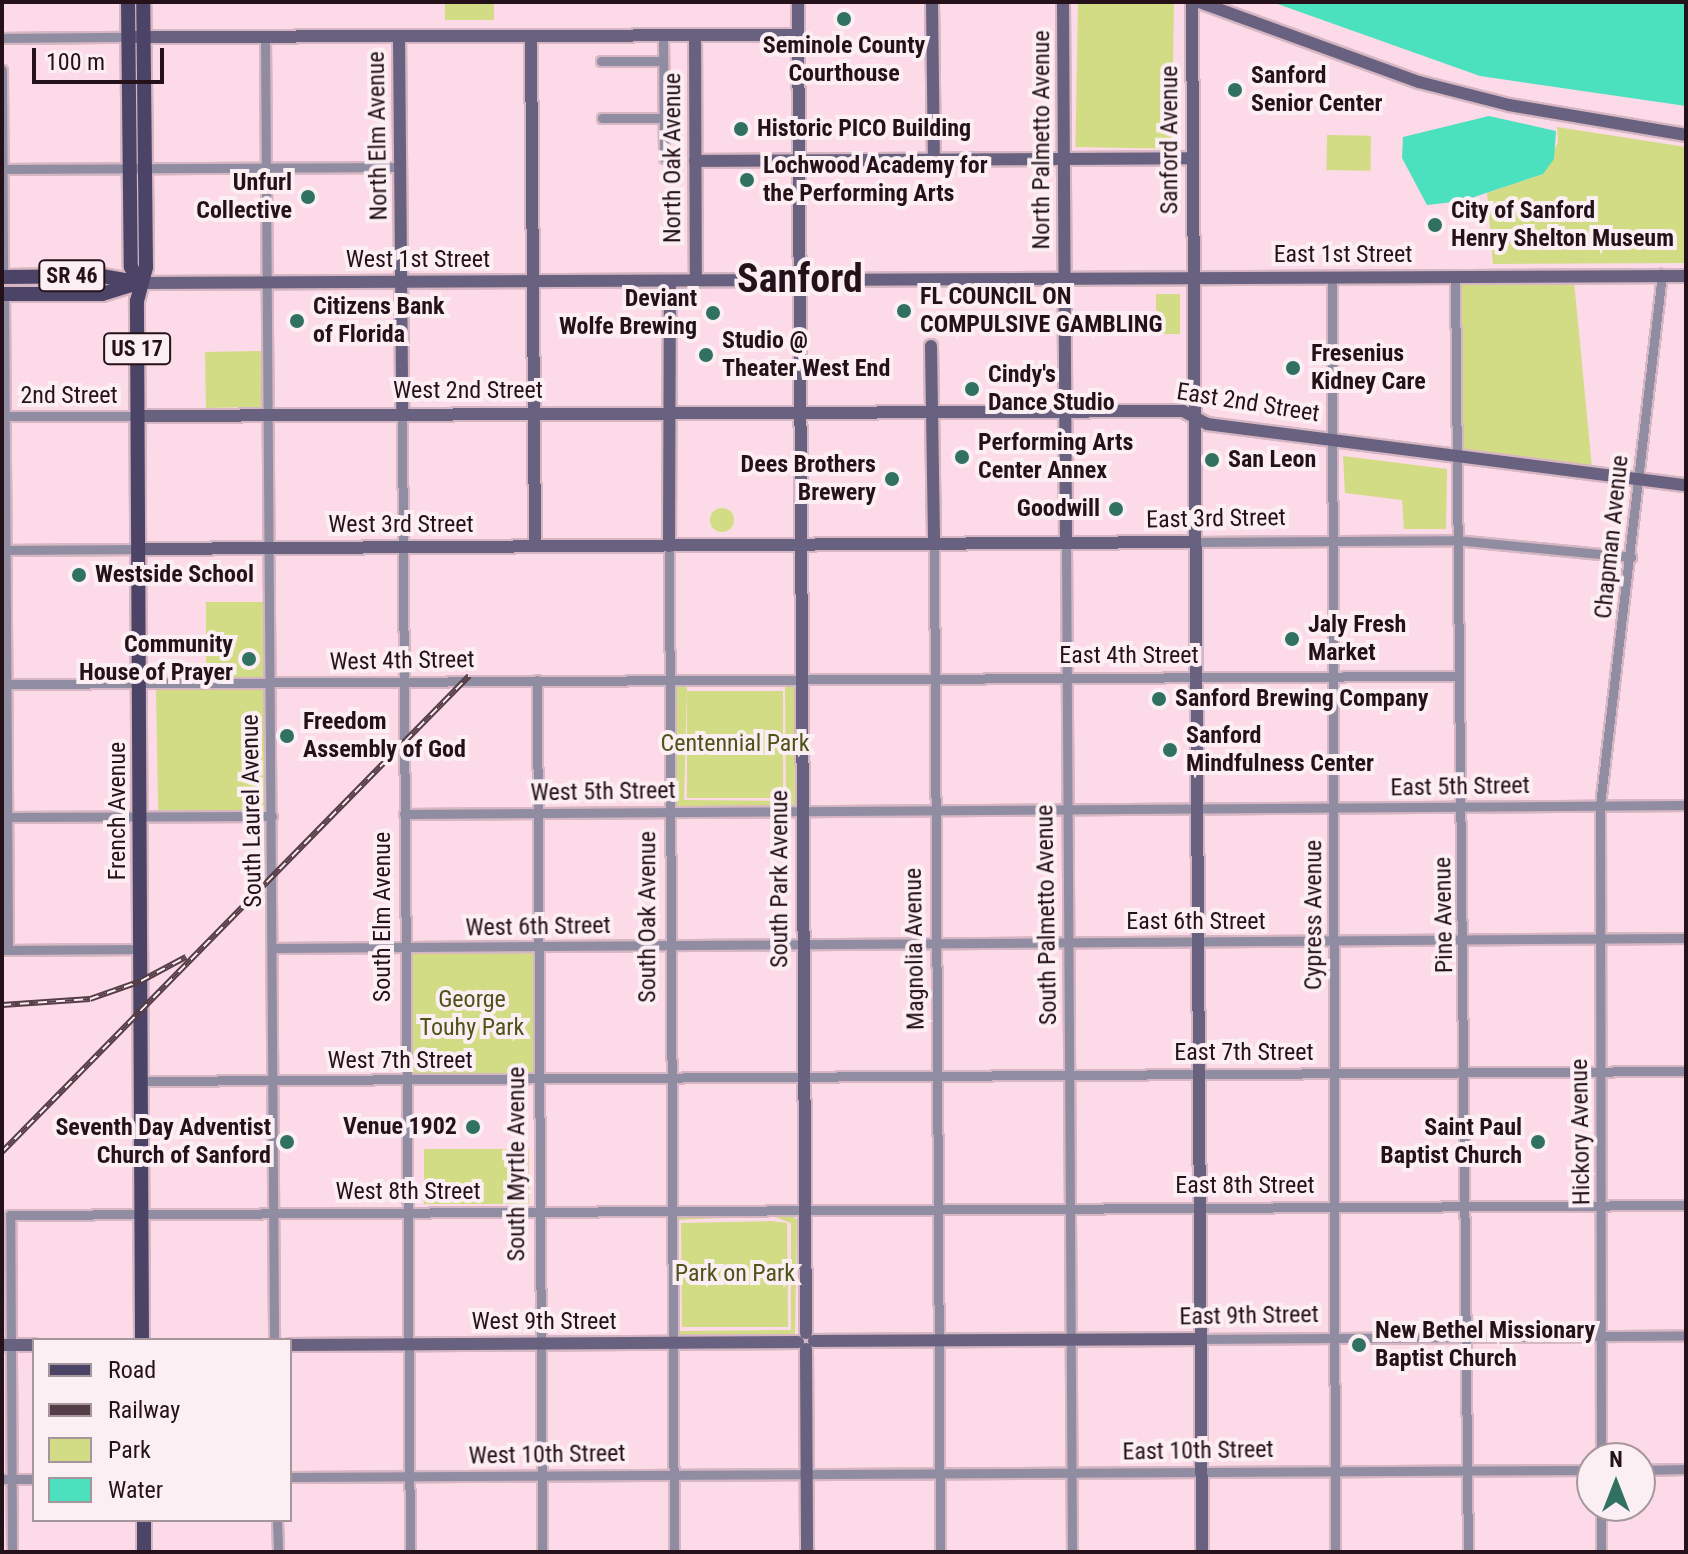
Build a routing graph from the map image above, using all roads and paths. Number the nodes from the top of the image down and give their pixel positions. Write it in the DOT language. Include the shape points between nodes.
graph roads {
  1 [pos="128,2"];
  2 [pos="143,2"];
  3 [pos="798,2"];
  4 [pos="932,2"];
  5 [pos="1063,2"];
  6 [pos="1192,2"];
  7 [pos="1199,2"];
  8 [pos="663,35"];
  9 [pos="695,35"];
  10 [pos="798,35"];
  11 [pos="531,36"];
  12 [pos="136,37"];
  13 [pos="265,37"];
  14 [pos="399,37"];
  15 [pos="2,38"];
  16 [pos="601,61"];
  17 [pos="663,61"];
  18 [pos="2,70"];
  19 [pos="602,118"];
  20 [pos="663,118"];
  21 [pos="1686,135"];
  22 [pos="664,158"];
  23 [pos="1191,158"];
  24 [pos="1064,159"];
  25 [pos="934,160"];
  26 [pos="695,161"];
  27 [pos="798,161"];
  28 [pos="401,167"];
  29 [pos="2,169"];
  30 [pos="145,169"];
  31 [pos="269,169"];
  32 [pos="129,170"];
  33 [pos="1662,274"];
  34 [pos="1686,276"];
  35 [pos="3,277"];
  36 [pos="1192,277"];
  37 [pos="1332,277"];
  38 [pos="1455,277"];
  39 [pos="1064,278"];
  40 [pos="799,280"];
  41 [pos="268,281"];
  42 [pos="670,281"];
  43 [pos="696,281"];
  44 [pos="401,282"];
  45 [pos="533,282"];
  46 [pos="139,283"];
  47 [pos="3,294"];
  48 [pos="931,346"];
  49 [pos="932,411"];
  50 [pos="800,412"];
  51 [pos="1067,412"];
  52 [pos="402,413"];
  53 [pos="534,413"];
  54 [pos="668,413"];
  55 [pos="3,416"];
  56 [pos="137,416"];
  57 [pos="269,416"];
  58 [pos="1192,416"];
  59 [pos="1333,439"];
  60 [pos="1454,456"];
  61 [pos="1639,479"];
  62 [pos="1686,485"];
  63 [pos="1333,540"];
  64 [pos="1455,540"];
  65 [pos="1193,542"];
  66 [pos="934,543"];
  67 [pos="1066,543"];
  68 [pos="535,546"];
  69 [pos="669,546"];
  70 [pos="801,546"];
  71 [pos="269,548"];
  72 [pos="403,548"];
  73 [pos="138,549"];
  74 [pos="3,550"];
  75 [pos="1631,557"];
  76 [pos="1194,675"];
  77 [pos="936,676"];
  78 [pos="1067,676"];
  79 [pos="1335,676"];
  80 [pos="1456,676"];
  81 [pos="670,678"];
  82 [pos="802,678"];
  83 [pos="537,680"];
  84 [pos="403,681"];
  85 [pos="270,682"];
  86 [pos="139,683"];
  87 [pos="4,684"];
  88 [pos="1600,805"];
  89 [pos="1686,805"];
  90 [pos="1334,807"];
  91 [pos="1196,808"];
  92 [pos="1461,808"];
  93 [pos="1068,809"];
  94 [pos="935,810"];
  95 [pos="669,811"];
  96 [pos="802,811"];
  97 [pos="537,813"];
  98 [pos="404,814"];
  99 [pos="140,816"];
  100 [pos="272,816"];
  101 [pos="4,817"];
  102 [pos="1601,938"];
  103 [pos="1686,938"];
  104 [pos="1465,940"];
  105 [pos="1197,941"];
  106 [pos="1070,942"];
  107 [pos="1334,942"];
  108 [pos="938,943"];
  109 [pos="803,944"];
  110 [pos="669,945"];
  111 [pos="538,947"];
  112 [pos="273,948"];
  113 [pos="406,948"];
  114 [pos="141,949"];
  115 [pos="5,950"];
  116 [pos="1686,1071"];
  117 [pos="1600,1072"];
  118 [pos="1199,1073"];
  119 [pos="1334,1073"];
  120 [pos="1466,1073"];
  121 [pos="1072,1074"];
  122 [pos="803,1077"];
  123 [pos="672,1078"];
  124 [pos="938,1078"];
  125 [pos="405,1080"];
  126 [pos="142,1081"];
  127 [pos="273,1081"];
  128 [pos="538,1081"];
  129 [pos="1463,1203"];
  130 [pos="1200,1205"];
  131 [pos="1335,1205"];
  132 [pos="1686,1205"];
  133 [pos="1602,1206"];
  134 [pos="1070,1207"];
  135 [pos="939,1208"];
  136 [pos="805,1209"];
  137 [pos="671,1210"];
  138 [pos="406,1211"];
  139 [pos="539,1212"];
  140 [pos="143,1213"];
  141 [pos="274,1213"];
  142 [pos="1601,1335"];
  143 [pos="1335,1336"];
  144 [pos="1465,1336"];
  145 [pos="1686,1336"];
  146 [pos="142,1338"];
  147 [pos="274,1338"];
  148 [pos="1072,1339"];
  149 [pos="1201,1339"];
  150 [pos="938,1340"];
  151 [pos="806,1341"];
  152 [pos="672,1343"];
  153 [pos="407,1344"];
  154 [pos="7,1345"];
  155 [pos="32,1345"];
  156 [pos="292,1345"];
  157 [pos="539,1345"];
  158 [pos="1601,1442"];
  159 [pos="1466,1469"];
  160 [pos="1686,1469"];
  161 [pos="1338,1470"];
  162 [pos="1576,1470"];
  163 [pos="1656,1470"];
  164 [pos="939,1471"];
  165 [pos="1071,1472"];
  166 [pos="1201,1472"];
  167 [pos="673,1473"];
  168 [pos="410,1476"];
  169 [pos="542,1476"];
  170 [pos="292,1477"];
  171 [pos="805,1477"];
  172 [pos="7,1479"];
  173 [pos="32,1479"];
  174 [pos="144,1522"];
  175 [pos="277,1522"];
  176 [pos="1601,1522"];
  177 [pos="12,1552"];
  178 [pos="144,1552"];
  179 [pos="278,1552"];
  180 [pos="410,1552"];
  181 [pos="542,1552"];
  182 [pos="674,1552"];
  183 [pos="807,1552"];
  184 [pos="940,1552"];
  185 [pos="1072,1552"];
  186 [pos="1202,1552"];
  187 [pos="1335,1552"];
  188 [pos="1468,1552"];
  189 [pos="1601,1552"];
  1 -- 12 [label="main road"];
  2 -- 12 [label="main road"];
  3 -- 10 [label="street, South Park Avenue"];
  4 -- 25 [label="street"];
  5 -- 24 [label="street, North Palmetto Avenue"];
  6 -- 23 [label="street, Sanford Avenue"];
  7 -- 21 [label="street" via="1433,86 1555,114"];
  8 -- 9 [label="street"];
  8 -- 11 [label="street"];
  8 -- 17 [label="street"];
  9 -- 10 [label="street"];
  9 -- 26 [label="street, North Oak Avenue"];
  10 -- 27 [label="street, South Park Avenue"];
  11 -- 14 [label="street"];
  11 -- 45 [label="street"];
  12 -- 13 [label="street"];
  12 -- 15 [label="street"];
  12 -- 30 [label="main road"];
  12 -- 32 [label="main road"];
  13 -- 14 [label="street"];
  13 -- 31 [label="street, South Laurel Avenue"];
  14 -- 28 [label="street, North Elm Avenue"];
  16 -- 17 [label="street"];
  17 -- 20 [label="street"];
  18 -- 29 [label="street"];
  19 -- 20 [label="street"];
  20 -- 22 [label="street"];
  23 -- 24 [label="street"];
  23 -- 36 [label="street, Sanford Avenue"];
  24 -- 25 [label="street"];
  24 -- 39 [label="street, North Palmetto Avenue"];
  25 -- 27 [label="street"];
  26 -- 27 [label="street"];
  26 -- 43 [label="street, North Oak Avenue"];
  27 -- 40 [label="street, South Park Avenue"];
  28 -- 31 [label="street"];
  28 -- 44 [label="street, North Elm Avenue"];
  29 -- 32 [label="street"];
  29 -- 35 [label="street"];
  30 -- 31 [label="street"];
  30 -- 32 [label="street"];
  30 -- 46 [label="main road" via="146,267"];
  31 -- 41 [label="street, South Laurel Avenue"];
  32 -- 46 [label="main road" via="131,267"];
  33 -- 34 [label="street, East 1st Street"];
  33 -- 38 [label="street, East 1st Street"];
  33 -- 61 [label="street, Chapman Avenue"];
  35 -- 46 [label="main road, West 1st Street / SR 46" via="102,276"];
  36 -- 37 [label="street, East 1st Street"];
  36 -- 39 [label="street, East 1st Street"];
  36 -- 58 [label="street, Sanford Avenue"];
  37 -- 38 [label="street, East 1st Street"];
  37 -- 59 [label="street, Cypress Avenue"];
  38 -- 60 [label="street, Pine Avenue"];
  39 -- 40 [label="street, West 1st Street"];
  39 -- 51 [label="street, South Palmetto Avenue"];
  40 -- 43 [label="street, West 1st Street"];
  40 -- 50 [label="street, South Park Avenue"];
  41 -- 44 [label="street, West 1st Street"];
  41 -- 46 [label="street, West 1st Street"];
  41 -- 57 [label="street, South Laurel Avenue"];
  42 -- 43 [label="street, West 1st Street"];
  42 -- 45 [label="street, West 1st Street"];
  42 -- 54 [label="street, South Oak Avenue"];
  44 -- 45 [label="street, West 1st Street"];
  44 -- 52 [label="street, South Elm Avenue"];
  45 -- 53 [label="street"];
  46 -- 47 [label="main road, West 1st Street / SR 46" via="102,294"];
  46 -- 56 [label="main road, French Avenue / US 17"];
  47 -- 55 [label="street"];
  48 -- 49 [label="street, Magnolia Avenue"];
  49 -- 50 [label="street, East 2nd Street"];
  49 -- 51 [label="street, East 2nd Street"];
  49 -- 66 [label="street, Magnolia Avenue"];
  50 -- 54 [label="street, West 2nd Street"];
  50 -- 70 [label="street, South Park Avenue"];
  51 -- 58 [label="street, East 2nd Street" via="1183,411"];
  51 -- 67 [label="street, South Palmetto Avenue"];
  52 -- 53 [label="street, West 2nd Street"];
  52 -- 57 [label="street, West 2nd Street"];
  52 -- 72 [label="street, South Elm Avenue"];
  53 -- 54 [label="street, West 2nd Street"];
  53 -- 68 [label="street"];
  54 -- 69 [label="street, South Oak Avenue"];
  55 -- 56 [label="street, 2nd Street"];
  55 -- 74 [label="street"];
  56 -- 57 [label="street, West 2nd Street"];
  56 -- 73 [label="main road, French Avenue / US 17"];
  57 -- 71 [label="street, South Laurel Avenue"];
  58 -- 59 [label="street, East 2nd Street" via="1207,424"];
  58 -- 65 [label="street, Sanford Avenue"];
  59 -- 60 [label="street, East 2nd Street"];
  59 -- 63 [label="street, Cypress Avenue"];
  60 -- 61 [label="street, East 2nd Street"];
  60 -- 64 [label="street, Pine Avenue"];
  61 -- 62 [label="street, East 2nd Street"];
  61 -- 75 [label="street, Chapman Avenue"];
  63 -- 64 [label="street, East 3rd Street"];
  63 -- 65 [label="street, East 3rd Street"];
  63 -- 79 [label="street, Cypress Avenue"];
  64 -- 75 [label="street, East 3rd Street"];
  64 -- 80 [label="street, Pine Avenue"];
  65 -- 67 [label="street, East 3rd Street"];
  65 -- 76 [label="street, Sanford Avenue"];
  66 -- 67 [label="street, East 3rd Street"];
  66 -- 70 [label="street, East 3rd Street"];
  66 -- 77 [label="street, Magnolia Avenue"];
  67 -- 78 [label="street, South Palmetto Avenue"];
  68 -- 69 [label="street, West 3rd Street"];
  68 -- 72 [label="street, West 3rd Street"];
  69 -- 70 [label="street, West 3rd Street"];
  69 -- 81 [label="street, South Oak Avenue"];
  70 -- 82 [label="street, South Park Avenue"];
  71 -- 72 [label="street, West 3rd Street"];
  71 -- 73 [label="street, West 3rd Street"];
  71 -- 85 [label="street, South Laurel Avenue"];
  72 -- 84 [label="street, South Elm Avenue"];
  73 -- 74 [label="street, West 3rd Street"];
  73 -- 86 [label="main road, French Avenue / US 17"];
  74 -- 87 [label="street"];
  75 -- 88 [label="street, Chapman Avenue"];
  76 -- 78 [label="street, East 4th Street"];
  76 -- 79 [label="street, East 4th Street"];
  76 -- 91 [label="street, Sanford Avenue"];
  77 -- 78 [label="street, East 4th Street"];
  77 -- 82 [label="street, East 4th Street"];
  77 -- 94 [label="street, Magnolia Avenue"];
  78 -- 93 [label="street, South Palmetto Avenue"];
  79 -- 80 [label="street, East 4th Street"];
  79 -- 90 [label="street, Cypress Avenue"];
  80 -- 92 [label="street, Pine Avenue"];
  81 -- 82 [label="street, West 4th Street"];
  81 -- 83 [label="street, West 4th Street"];
  81 -- 95 [label="street, South Oak Avenue"];
  82 -- 96 [label="street, South Park Avenue"];
  83 -- 84 [label="street, West 4th Street"];
  83 -- 97 [label="street, South Myrtle Avenue"];
  84 -- 85 [label="street, West 4th Street"];
  84 -- 98 [label="street, South Elm Avenue"];
  85 -- 86 [label="street, West 4th Street"];
  85 -- 100 [label="street, South Laurel Avenue"];
  86 -- 87 [label="street, West 4th Street"];
  86 -- 99 [label="main road, French Avenue / US 17"];
  87 -- 101 [label="street"];
  88 -- 89 [label="street, East 5th Street"];
  88 -- 92 [label="street, East 5th Street"];
  88 -- 102 [label="street, Hickory Avenue"];
  90 -- 91 [label="street, East 5th Street"];
  90 -- 92 [label="street, East 5th Street"];
  90 -- 107 [label="street, Cypress Avenue"];
  91 -- 93 [label="street, East 5th Street"];
  91 -- 105 [label="street, Sanford Avenue"];
  92 -- 104 [label="street, Pine Avenue"];
  93 -- 94 [label="street, East 5th Street"];
  93 -- 106 [label="street, South Palmetto Avenue"];
  94 -- 96 [label="street, East 5th Street"];
  94 -- 108 [label="street, Magnolia Avenue"];
  95 -- 96 [label="street, West 5th Street"];
  95 -- 97 [label="street, West 5th Street"];
  95 -- 110 [label="street, South Oak Avenue"];
  96 -- 109 [label="street, South Park Avenue"];
  97 -- 98 [label="street, West 5th Street"];
  97 -- 111 [label="street, South Myrtle Avenue"];
  98 -- 113 [label="street, South Elm Avenue"];
  99 -- 100 [label="street"];
  99 -- 101 [label="street"];
  99 -- 114 [label="main road, French Avenue / US 17"];
  100 -- 112 [label="street, South Laurel Avenue"];
  101 -- 115 [label="street"];
  102 -- 103 [label="street, East 6th Street"];
  102 -- 104 [label="street, East 6th Street"];
  102 -- 117 [label="street, Hickory Avenue"];
  104 -- 107 [label="street, East 6th Street"];
  104 -- 120 [label="street, Pine Avenue"];
  105 -- 106 [label="street, East 6th Street"];
  105 -- 107 [label="street, East 6th Street"];
  105 -- 118 [label="street, Sanford Avenue"];
  106 -- 108 [label="street, East 6th Street"];
  106 -- 121 [label="street, South Palmetto Avenue"];
  107 -- 119 [label="street, Cypress Avenue"];
  108 -- 109 [label="street, East 6th Street"];
  108 -- 124 [label="street, Magnolia Avenue"];
  109 -- 110 [label="street, West 6th Street"];
  109 -- 122 [label="street, South Park Avenue"];
  110 -- 111 [label="street, West 6th Street"];
  110 -- 123 [label="street, South Oak Avenue"];
  111 -- 113 [label="street, West 6th Street"];
  111 -- 128 [label="street, South Myrtle Avenue"];
  112 -- 113 [label="street, West 6th Street"];
  112 -- 127 [label="street, South Laurel Avenue"];
  113 -- 125 [label="street, South Elm Avenue"];
  114 -- 115 [label="street"];
  114 -- 126 [label="main road, French Avenue / US 17"];
  116 -- 117 [label="street, East 7th Street"];
  117 -- 120 [label="street, East 7th Street"];
  117 -- 133 [label="street, Hickory Avenue"];
  118 -- 119 [label="street, East 7th Street"];
  118 -- 121 [label="street, East 7th Street"];
  118 -- 130 [label="street, Sanford Avenue"];
  119 -- 120 [label="street, East 7th Street"];
  119 -- 131 [label="street, Cypress Avenue"];
  120 -- 129 [label="street, Pine Avenue"];
  121 -- 124 [label="street, East 7th Street"];
  121 -- 134 [label="street, South Palmetto Avenue"];
  122 -- 123 [label="street, West 7th Street"];
  122 -- 124 [label="street, East 7th Street"];
  122 -- 136 [label="street, South Park Avenue"];
  123 -- 128 [label="street, West 7th Street"];
  123 -- 137 [label="street, South Oak Avenue"];
  124 -- 135 [label="street, Magnolia Avenue"];
  125 -- 127 [label="street, West 7th Street"];
  125 -- 128 [label="street, West 7th Street"];
  125 -- 138 [label="street, South Elm Avenue"];
  126 -- 127 [label="street, West 7th Street"];
  126 -- 140 [label="main road, French Avenue / US 17"];
  127 -- 141 [label="street, South Laurel Avenue"];
  128 -- 139 [label="street, South Myrtle Avenue"];
  129 -- 131 [label="street, East 8th Street"];
  129 -- 133 [label="street, East 8th Street"];
  129 -- 144 [label="street, Pine Avenue"];
  130 -- 131 [label="street, East 8th Street"];
  130 -- 134 [label="street, East 8th Street"];
  130 -- 149 [label="street, Sanford Avenue"];
  131 -- 143 [label="street, Cypress Avenue"];
  132 -- 133 [label="street, East 8th Street"];
  133 -- 142 [label="street, Hickory Avenue"];
  134 -- 135 [label="street, East 8th Street"];
  134 -- 148 [label="street, South Palmetto Avenue"];
  135 -- 136 [label="street, East 8th Street"];
  135 -- 150 [label="street, Magnolia Avenue"];
  136 -- 137 [label="street, West 8th Street"];
  136 -- 151 [label="street, South Park Avenue"];
  137 -- 139 [label="street, West 8th Street"];
  137 -- 152 [label="street, South Oak Avenue"];
  138 -- 139 [label="street, West 8th Street"];
  138 -- 141 [label="street, West 8th Street"];
  138 -- 153 [label="street, South Elm Avenue"];
  139 -- 157 [label="street, South Myrtle Avenue"];
  140 -- 141 [label="street, West 8th Street"];
  140 -- 146 [label="main road, French Avenue / US 17"];
  140 -- 154 [label="street, West 8th Street" via="10,1215"];
  141 -- 147 [label="street, South Laurel Avenue"];
  142 -- 144 [label="street, East 9th Street"];
  142 -- 145 [label="street, East 9th Street"];
  142 -- 158 [label="street, Hickory Avenue"];
  143 -- 144 [label="street, East 9th Street"];
  143 -- 149 [label="street, East 9th Street"];
  143 -- 161 [label="street, Cypress Avenue"];
  144 -- 159 [label="street, Pine Avenue"];
  148 -- 149 [label="street, East 9th Street"];
  148 -- 150 [label="street, East 9th Street"];
  148 -- 165 [label="street, South Palmetto Avenue"];
  149 -- 166 [label="street, Sanford Avenue"];
  150 -- 151 [label="street, East 9th Street"];
  150 -- 164 [label="street, Magnolia Avenue"];
  151 -- 152 [label="street, West 9th Street"];
  151 -- 171 [label="street, South Park Avenue"];
  152 -- 157 [label="street, West 9th Street"];
  152 -- 167 [label="street, South Oak Avenue"];
  153 -- 156 [label="street, West 9th Street"];
  153 -- 157 [label="street, West 9th Street"];
  153 -- 168 [label="street, South Elm Avenue"];
  154 -- 155 [label="street"];
  154 -- 172 [label="street"];
  157 -- 169 [label="street, South Myrtle Avenue"];
  159 -- 161 [label="street, East 10th Street"];
  159 -- 162 [label="street, East 10th Street"];
  159 -- 188 [label="street, Pine Avenue"];
  160 -- 163 [label="street"];
  161 -- 166 [label="street, East 10th Street"];
  161 -- 187 [label="street, Cypress Avenue"];
  164 -- 165 [label="street, East 10th Street"];
  164 -- 171 [label="street, East 10th Street"];
  164 -- 184 [label="street, Magnolia Avenue"];
  165 -- 166 [label="street, East 10th Street"];
  165 -- 185 [label="street, South Palmetto Avenue"];
  166 -- 186 [label="street, Sanford Avenue"];
  167 -- 169 [label="street, West 10th Street"];
  167 -- 171 [label="street, West 10th Street"];
  167 -- 182 [label="street, South Oak Avenue"];
  168 -- 169 [label="street, West 10th Street"];
  168 -- 170 [label="street, West 10th Street"];
  168 -- 180 [label="street, South Elm Avenue"];
  169 -- 181 [label="street, South Myrtle Avenue"];
  171 -- 183 [label="street, South Park Avenue"];
  172 -- 173 [label="street"];
  172 -- 177 [label="street"];
  174 -- 178 [label="main road"];
  175 -- 179 [label="street"];
  176 -- 189 [label="street"];
}
